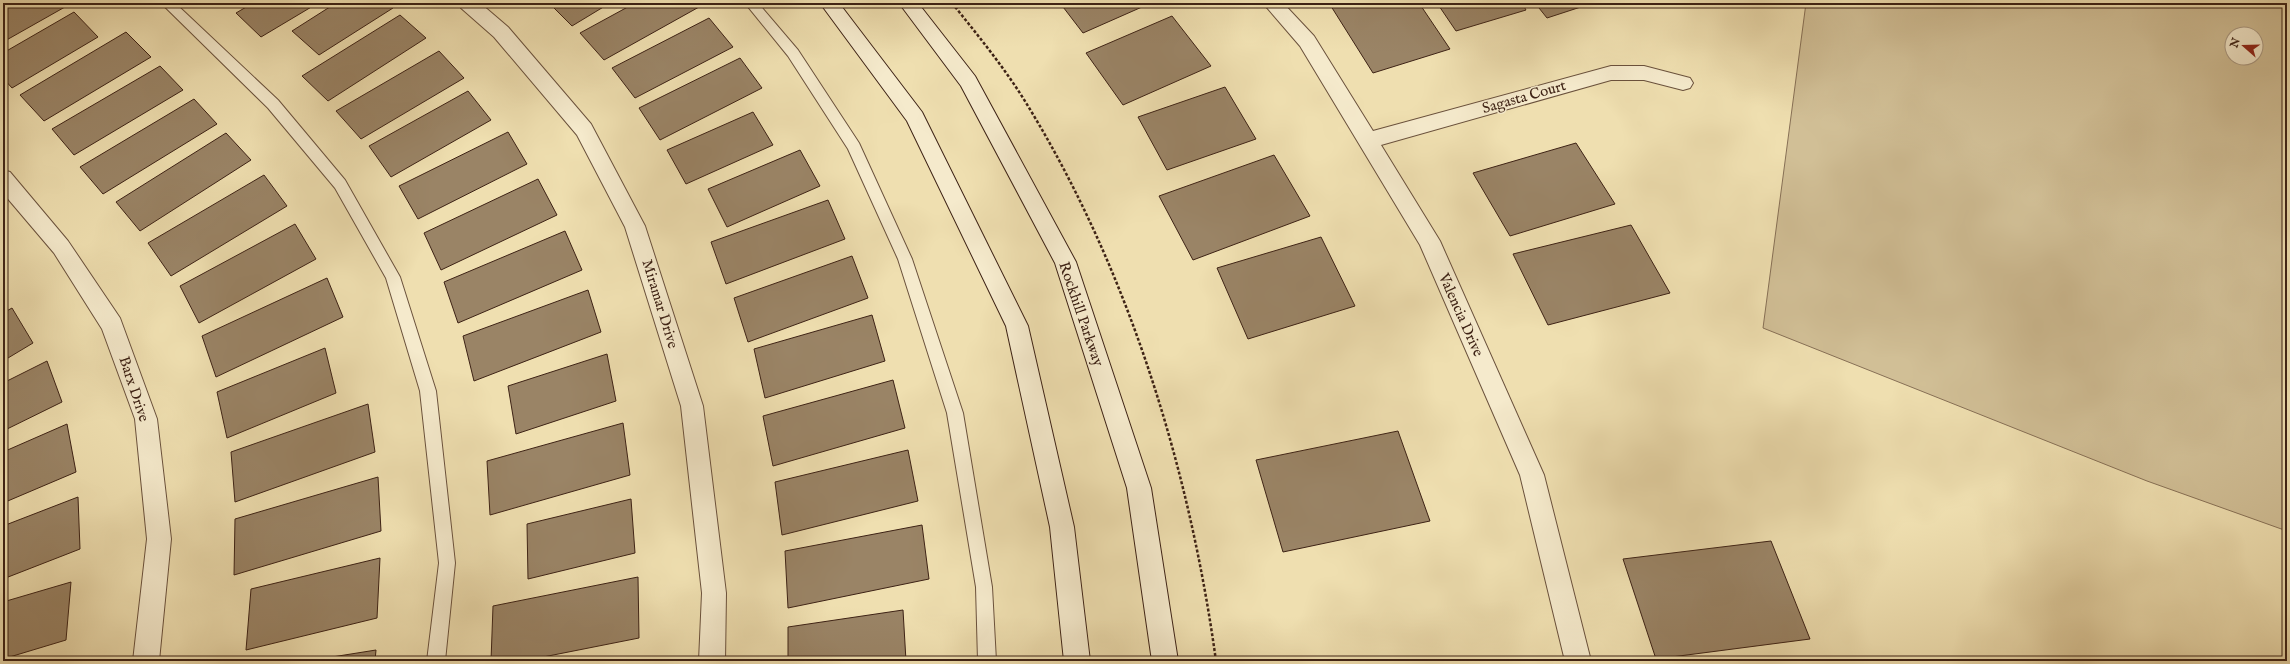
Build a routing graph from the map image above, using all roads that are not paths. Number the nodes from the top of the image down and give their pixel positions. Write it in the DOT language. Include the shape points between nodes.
graph roads {
  1 [pos="167,3"];
  2 [pos="468,3"];
  3 [pos="751,3"];
  4 [pos="830,3"];
  5 [pos="908,3"];
  6 [pos="1272,3"];
  7 [pos="1683,83"];
  8 [pos="1367,141"];
  9 [pos="3,178"];
  10 [pos="146,661"];
  11 [pos="436,661"];
  12 [pos="712,661"];
  13 [pos="987,661"];
  14 [pos="1077,661"];
  15 [pos="1165,661"];
  16 [pos="1578,661"];
  1 -- 11 [label="lane" via="273,104 340,184 393,277 429,399 447,563"];
  2 -- 12 [label="street, Miramar Drive" via="501,32 584,130 635,226 692,406 714,593"];
  3 -- 13 [label="lane" via="793,53 854,147 905,259 955,413 984,587"];
  4 -- 14 [label="street" via="915,117 1017,326 1062,527"];
  5 -- 15 [label="street, Rockhill Parkway" via="968,81 1065,262 1139,488"];
  6 -- 8 [label="street, Valencia Drive" via="1307,41"];
  7 -- 8 [label="street, Sagasta Court" via="1644,73 1611,73"];
  8 -- 16 [label="street, Valencia Drive" via="1429,241 1532,475"];
  9 -- 10 [label="street, Barx Drive" via="61,247 112,325 146,419 159,539"];
}
